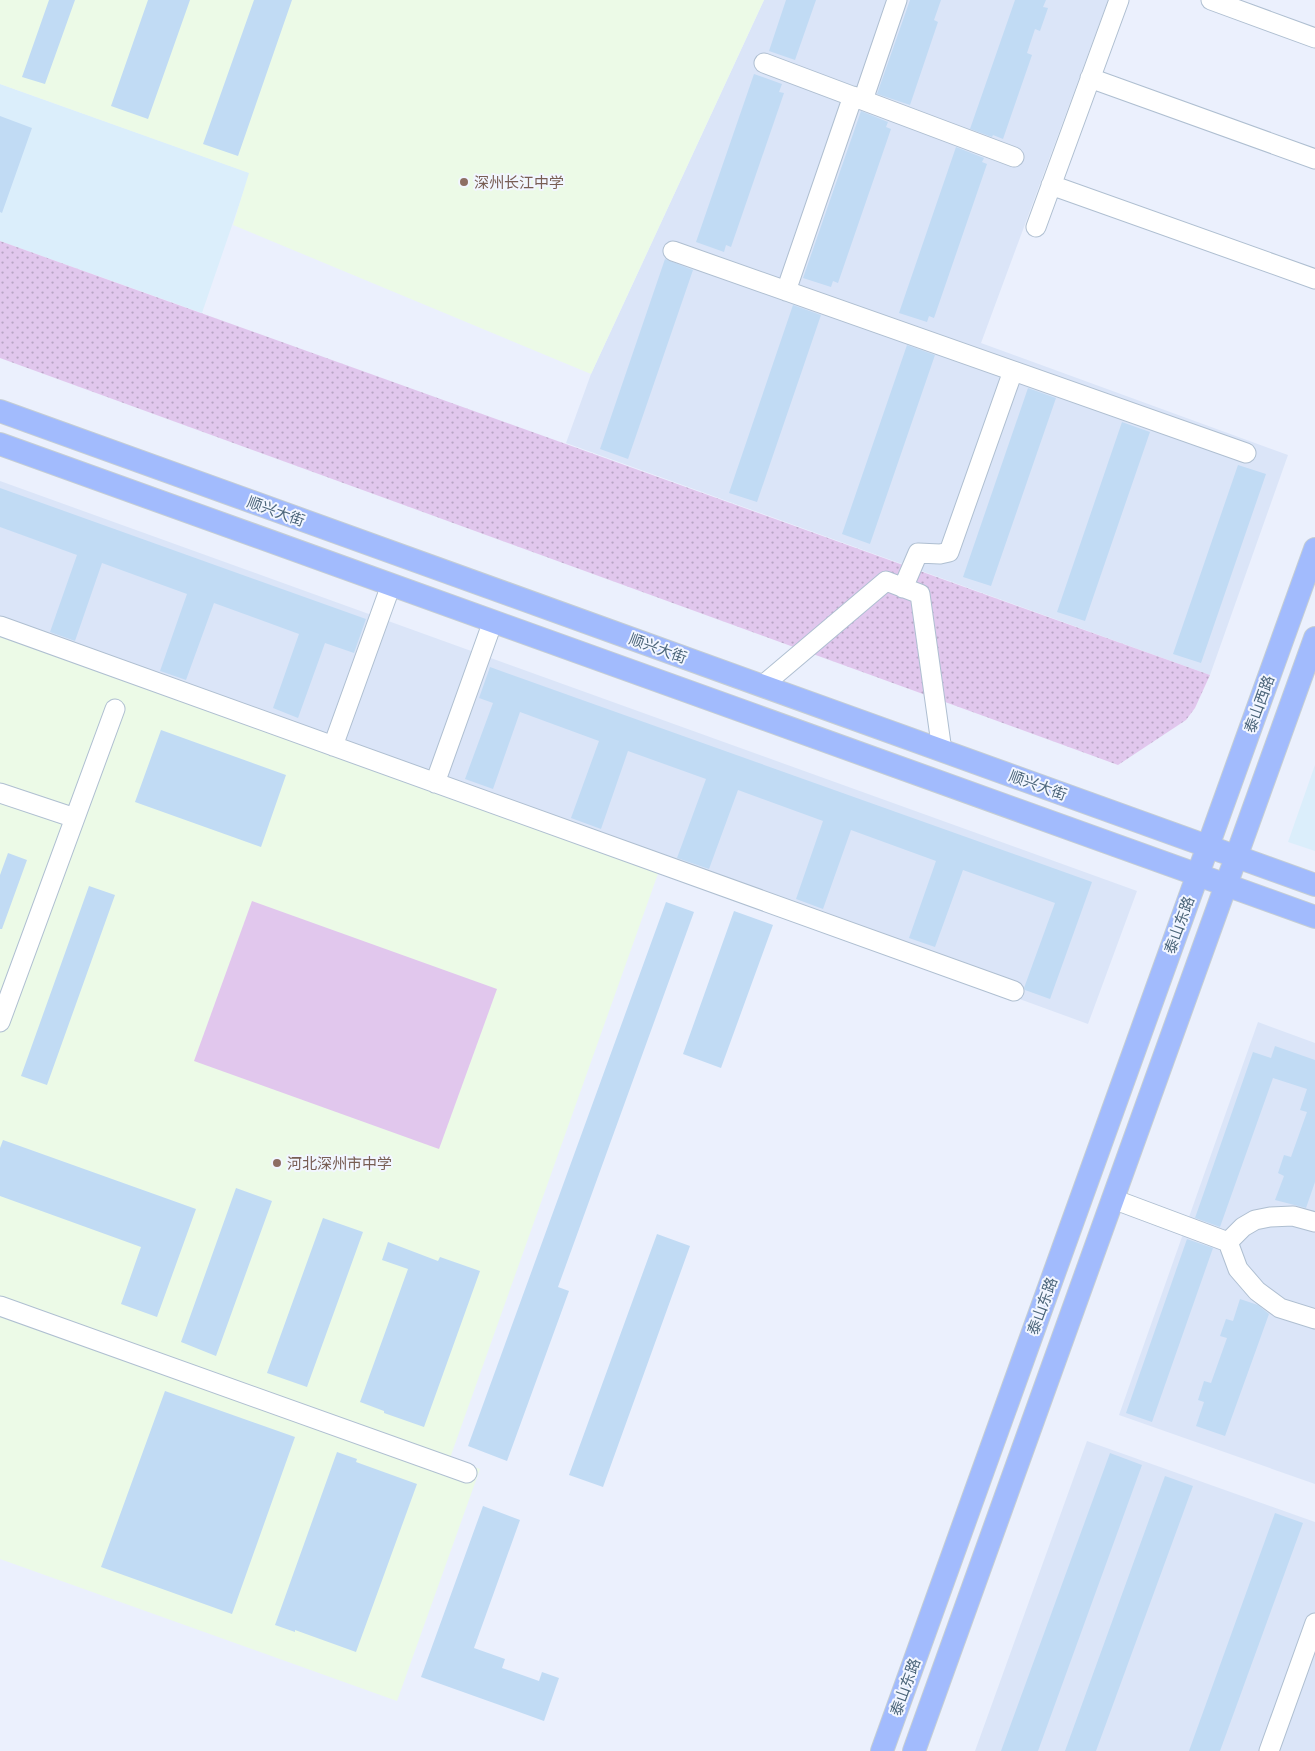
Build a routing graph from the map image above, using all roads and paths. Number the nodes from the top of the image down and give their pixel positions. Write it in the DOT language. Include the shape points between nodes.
graph roads {
  1 [pos="897,0"];
  2 [pos="1119,0"];
  3 [pos="1212,0"];
  4 [pos="1315,38"];
  5 [pos="764,63"];
  6 [pos="1090,78"];
  7 [pos="858,98"];
  8 [pos="1014,157"];
  9 [pos="1315,159"];
  10 [pos="1051,185"];
  11 [pos="1036,227"];
  12 [pos="673,251"];
  13 [pos="1315,280"];
  14 [pos="786,291"];
  15 [pos="1012,371"];
  16 [pos="0,411"];
  17 [pos="0,444"];
  18 [pos="1246,453"];
  19 [pos="1315,549"];
  20 [pos="391,585"];
  21 [pos="903,588"];
  22 [pos="493,621"];
  23 [pos="0,626"];
  24 [pos="1315,638"];
  25 [pos="762,686"];
  26 [pos="114,709"];
  27 [pos="333,746"];
  28 [pos="942,751"];
  29 [pos="435,782"];
  30 [pos="0,793"];
  31 [pos="75,818"];
  32 [pos="1203,860"];
  33 [pos="1231,871"];
  34 [pos="1315,885"];
  35 [pos="1315,917"];
  36 [pos="1014,991"];
  37 [pos="0,1022"];
  38 [pos="1113,1199"];
  39 [pos="1315,1222"];
  40 [pos="1228,1242"];
  41 [pos="0,1306"];
  42 [pos="1315,1319"];
  43 [pos="466,1473"];
  44 [pos="1315,1623"];
  45 [pos="882,1751"];
  46 [pos="914,1751"];
  47 [pos="1269,1751"];
  1 -- 7 [label="street"];
  2 -- 6 [label="street"];
  3 -- 4 [label="street"];
  5 -- 7 [label="street"];
  6 -- 9 [label="street"];
  6 -- 10 [label="street"];
  7 -- 8 [label="street"];
  7 -- 14 [label="street"];
  10 -- 11 [label="street"];
  10 -- 13 [label="street"];
  12 -- 14 [label="street"];
  14 -- 15 [label="street"];
  15 -- 18 [label="street"];
  15 -- 21 [label="street" via="949,552 918,552"];
  16 -- 25 [label="main road, 顺兴大街"];
  17 -- 20 [label="main road, 顺兴大街"];
  19 -- 32 [label="main road, 泰山西路"];
  20 -- 22 [label="main road, 顺兴大街"];
  20 -- 27 [label="street"];
  21 -- 25 [label="street" via="886,581"];
  21 -- 28 [label="street" via="920,594"];
  22 -- 29 [label="street"];
  22 -- 32 [label="main road, 顺兴大街"];
  23 -- 27 [label="street"];
  24 -- 33 [label="main road, 泰山西路"];
  25 -- 28 [label="main road, 顺兴大街"];
  26 -- 31 [label="street"];
  27 -- 29 [label="street"];
  28 -- 32 [label="main road, 顺兴大街"];
  29 -- 36 [label="street"];
  30 -- 31 [label="street"];
  31 -- 37 [label="street"];
  32 -- 33 [label="main road, 顺兴大街"];
  32 -- 33 [label="main road, 顺兴大街"];
  32 -- 45 [label="main road, 泰山东路"];
  33 -- 34 [label="main road, 顺兴大街"];
  33 -- 35 [label="main road, 顺兴大街"];
  33 -- 38 [label="main road, 泰山东路"];
  38 -- 40 [label="street"];
  38 -- 46 [label="main road, 泰山东路"];
  39 -- 40 [label="street" via="1293,1216 1270,1216 1243,1227"];
  40 -- 42 [label="street" via="1238,1269 1257,1291 1280,1308"];
  41 -- 43 [label="street"];
  44 -- 47 [label="street"];
}
